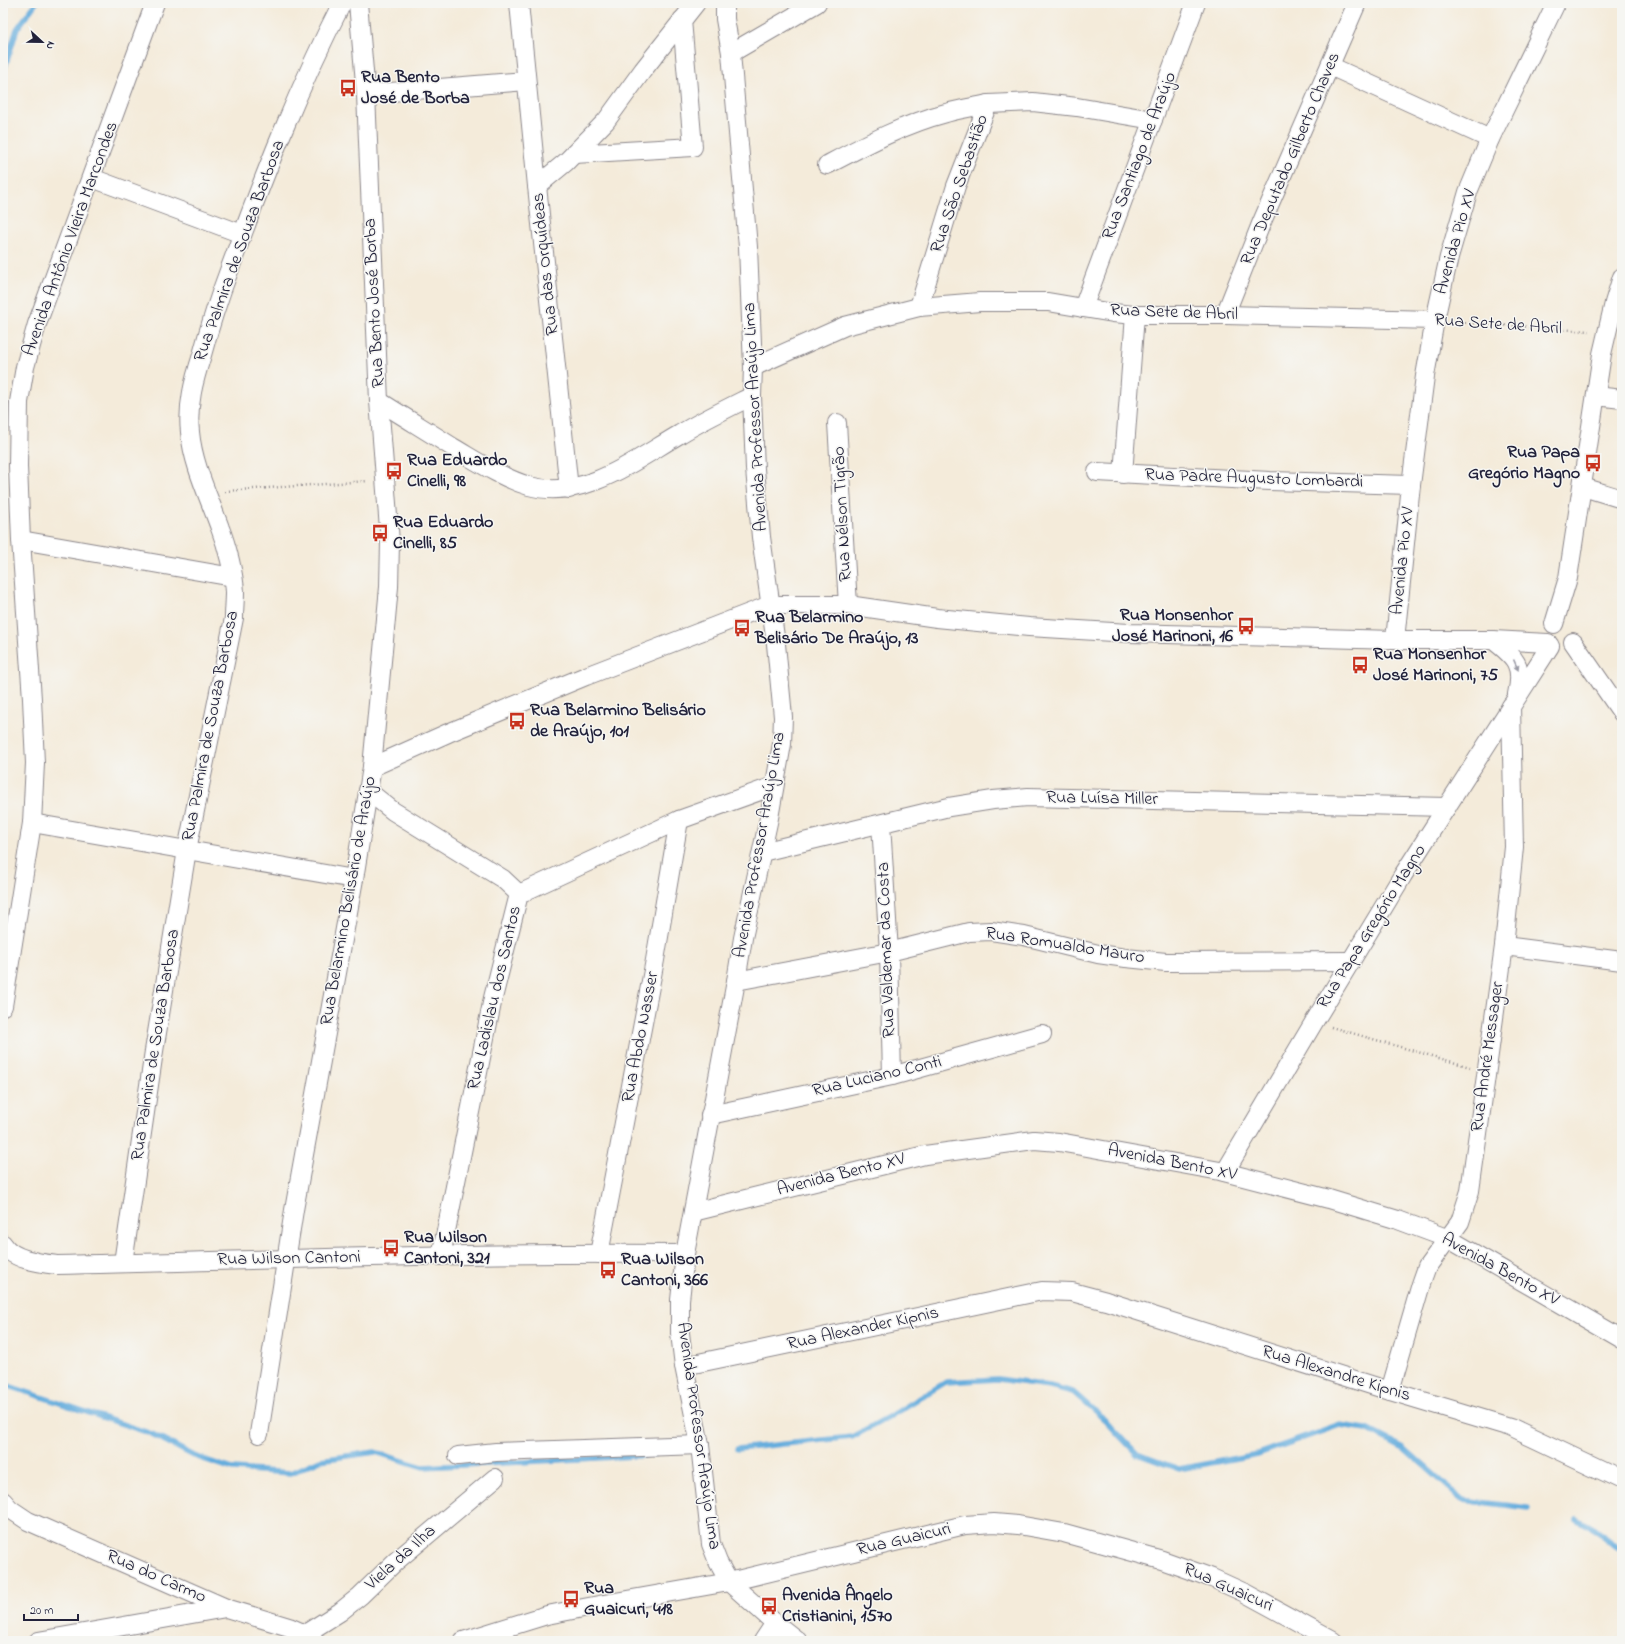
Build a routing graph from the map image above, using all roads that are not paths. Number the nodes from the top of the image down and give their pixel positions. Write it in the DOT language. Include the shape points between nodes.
graph roads {
  1 [pos="155,3"];
  2 [pos="342,3"];
  3 [pos="358,3"];
  4 [pos="519,3"];
  5 [pos="696,3"];
  6 [pos="725,3"];
  7 [pos="817,3"];
  8 [pos="1196,3"];
  9 [pos="1357,3"];
  10 [pos="1556,3"];
  11 [pos="682,20"];
  12 [pos="731,54"];
  13 [pos="1330,66"];
  14 [pos="526,81"];
  15 [pos="366,94"];
  16 [pos="988,104"];
  17 [pos="1153,120"];
  18 [pos="1490,139"];
  19 [pos="574,154"];
  20 [pos="827,165"];
  21 [pos="92,178"];
  22 [pos="537,186"];
  23 [pos="242,234"];
  24 [pos="1622,277"];
  25 [pos="919,307"];
  26 [pos="1083,308"];
  27 [pos="1135,314"];
  28 [pos="1225,315"];
  29 [pos="1435,320"];
  30 [pos="753,367"];
  31 [pos="752,396"];
  32 [pos="1596,396"];
  33 [pos="1622,399"];
  34 [pos="379,402"];
  35 [pos="837,423"];
  36 [pos="1097,472"];
  37 [pos="1123,474"];
  38 [pos="1411,485"];
  39 [pos="1583,487"];
  40 [pos="570,489"];
  41 [pos="1622,499"];
  42 [pos="21,540"];
  43 [pos="233,577"];
  44 [pos="770,604"];
  45 [pos="848,605"];
  46 [pos="1558,639"];
  47 [pos="1395,640"];
  48 [pos="1494,640"];
  49 [pos="1517,696"];
  50 [pos="1622,714"];
  51 [pos="372,767"];
  52 [pos="774,786"];
  53 [pos="368,792"];
  54 [pos="1447,807"];
  55 [pos="679,820"];
  56 [pos="32,823"];
  57 [pos="882,824"];
  58 [pos="187,850"];
  59 [pos="762,852"];
  60 [pos="354,879"];
  61 [pos="519,894"];
  62 [pos="1504,946"];
  63 [pos="889,952"];
  64 [pos="1351,961"];
  65 [pos="1622,961"];
  66 [pos="736,981"];
  67 [pos="3,1006"];
  68 [pos="1042,1034"];
  69 [pos="892,1076"];
  70 [pos="710,1115"];
  71 [pos="1225,1172"];
  72 [pos="693,1212"];
  73 [pos="1449,1238"];
  74 [pos="3,1244"];
  75 [pos="599,1254"];
  76 [pos="685,1254"];
  77 [pos="441,1256"];
  78 [pos="287,1259"];
  79 [pos="123,1263"];
  80 [pos="1042,1291"];
  81 [pos="1622,1339"];
  82 [pos="684,1366"];
  83 [pos="1390,1391"];
  84 [pos="259,1434"];
  85 [pos="700,1444"];
  86 [pos="458,1456"];
  87 [pos="495,1478"];
  88 [pos="1622,1480"];
  89 [pos="3,1502"];
  90 [pos="729,1582"];
  91 [pos="226,1608"];
  92 [pos="775,1623"];
  93 [pos="310,1638"];
  94 [pos="38,1641"];
  95 [pos="463,1641"];
  96 [pos="763,1641"];
  97 [pos="798,1641"];
  98 [pos="1333,1641"];
  1 -- 21 [label="street, Avenida Antônio Vieira Marcondes"];
  2 -- 23 [label="street, Rua Palmira de Souza Barbosa" via="286,123"];
  3 -- 15 [label="street, Rua Bento José Borba"];
  4 -- 14 [label="street"];
  5 -- 11 [label="street, Rua das Orquídeas"];
  6 -- 12 [label="street, Avenida Professor Araújo Lima"];
  7 -- 12 [label="street"];
  8 -- 17 [label="street, Rua Santiago de Araújo"];
  9 -- 13 [label="street, Rua Deputado Gilberto Chaves"];
  10 -- 18 [label="street, Avenida Pio XV"];
  11 -- 19 [label="street, Rua das Orquídeas" via="606,121"];
  11 -- 19 [label="street" via="693,147"];
  12 -- 30 [label="street, Avenida Professor Araújo Lima" via="748,246"];
  13 -- 18 [label="street"];
  13 -- 28 [label="street, Rua Deputado Gilberto Chaves"];
  14 -- 15 [label="street"];
  14 -- 22 [label="street"];
  15 -- 34 [label="street, Rua Bento José Borba"];
  16 -- 17 [label="street, Rua São Sebastião" via="1032,102"];
  16 -- 20 [label="street" via="946,113 916,123"];
  16 -- 25 [label="street, Rua São Sebastião" via="956,186"];
  17 -- 26 [label="street, Rua Santiago de Araújo"];
  18 -- 29 [label="street, Avenida Pio XV" via="1466,200 1449,257"];
  19 -- 22 [label="street, Rua das Orquídeas"];
  21 -- 23 [label="street"];
  21 -- 42 [label="street, Avenida Antônio Vieira Marcondes" via="38,324 25,367 19,402"];
  22 -- 40 [label="street, Rua das Orquídeas"];
  23 -- 43 [label="street, Rua Palmira de Souza Barbosa" via="208,330 189,407 190,432 206,493 221,530"];
  24 -- 32 [label="street" via="1606,333"];
  25 -- 26 [label="street, Rua Sete de Abril" via="980,302 1048,302"];
  25 -- 30 [label="street, Rua Sete de Abril" via="845,326"];
  26 -- 27 [label="street, Rua Sete de Abril"];
  27 -- 28 [label="street, Rua Sete de Abril"];
  27 -- 37 [label="street"];
  28 -- 29 [label="street, Rua Sete de Abril"];
  29 -- 38 [label="street, Avenida Pio XV"];
  30 -- 31 [label="street, Avenida Professor Araújo Lima"];
  31 -- 40 [label="street, Rua Bento José Borba" via="694,426 620,470"];
  31 -- 44 [label="street, Avenida Professor Araújo Lima" via="755,469"];
  32 -- 33 [label="street"];
  32 -- 39 [label="street"];
  34 -- 40 [label="street, Rua Bento José Borba" via="508,478 530,486"];
  34 -- 51 [label="street" via="390,542 390,586"];
  35 -- 45 [label="street, Rua Nélson Tigrão"];
  36 -- 37 [label="street, Rua Padre Augusto Lombardi"];
  37 -- 38 [label="street, Rua Padre Augusto Lombardi"];
  38 -- 47 [label="street, Avenida Pio XV"];
  39 -- 41 [label="street"];
  39 -- 46 [label="street"];
  42 -- 43 [label="street"];
  42 -- 56 [label="street, Avenida Antônio Vieira Marcondes" via="35,763"];
  43 -- 58 [label="street, Rua Palmira de Souza Barbosa" via="234,618"];
  44 -- 45 [label="street"];
  44 -- 51 [label="street, Rua Belarmino Belisário de Araújo" via="586,676"];
  44 -- 52 [label="street, Avenida Professor Araújo Lima" via="783,717 782,744"];
  45 -- 47 [label="street" via="936,618 1058,629"];
  46 -- 48 [label="street"];
  46 -- 49 [label="street, Rua Papa Gregório Magno"];
  46 -- 50 [label="street" via="1603,687"];
  47 -- 48 [label="street"];
  48 -- 49 [label="street, one-way" via="1517,662 1520,675"];
  49 -- 54 [label="street, Rua Papa Gregório Magno"];
  49 -- 62 [label="street, Rua André Messager" via="1514,848"];
  51 -- 53 [label="street, Rua Belarmino Belisário de Araújo"];
  52 -- 55 [label="street, Rua Ladislau dos Santos"];
  52 -- 59 [label="street, Avenida Professor Araújo Lima"];
  53 -- 60 [label="street, Rua Belarmino Belisário de Araújo"];
  53 -- 61 [label="street" via="393,811 488,868"];
  54 -- 57 [label="street, Rua Luísa Miller" via="1028,797 949,807"];
  54 -- 64 [label="street, Rua Papa Gregório Magno"];
  55 -- 61 [label="street, Rua Ladislau dos Santos"];
  55 -- 75 [label="street, Rua Abdo Nasser"];
  56 -- 58 [label="street"];
  56 -- 67 [label="street, Avenida Antônio Vieira Marcondes"];
  57 -- 59 [label="street, Rua Luísa Miller"];
  57 -- 63 [label="street, Rua Valdemar da Costa"];
  58 -- 60 [label="street"];
  58 -- 79 [label="street, Rua Palmira de Souza Barbosa"];
  59 -- 66 [label="street, Avenida Professor Araújo Lima" via="742,938"];
  60 -- 78 [label="street, Rua Belarmino Belisário de Araújo"];
  61 -- 77 [label="street, Rua Ladislau dos Santos" via="493,998"];
  62 -- 65 [label="street"];
  62 -- 73 [label="street, Rua André Messager" via="1470,1190 1460,1222"];
  63 -- 64 [label="street, Rua Romualdo Mauro" via="969,932 991,931 1024,936 1098,954 1166,962"];
  63 -- 66 [label="street, Rua Romualdo Mauro"];
  63 -- 69 [label="street, Rua Valdemar da Costa"];
  64 -- 71 [label="street, Rua Papa Gregório Magno"];
  66 -- 70 [label="street, Avenida Professor Araújo Lima"];
  68 -- 69 [label="street, Rua Luciano Conti"];
  69 -- 70 [label="street, Rua Luciano Conti"];
  70 -- 72 [label="street, Avenida Professor Araújo Lima"];
  71 -- 72 [label="street, Avenida Bento XV" via="1067,1143 1034,1140 925,1155"];
  71 -- 73 [label="street, Avenida Bento XV" via="1329,1199"];
  72 -- 76 [label="street, Avenida Professor Araújo Lima"];
  73 -- 81 [label="street, Avenida Bento XV"];
  73 -- 83 [label="street, Rua André Messager" via="1427,1267"];
  74 -- 79 [label="street, Rua Wilson Cantoni" via="18,1256 36,1263"];
  75 -- 76 [label="street, Rua Wilson Cantoni"];
  75 -- 77 [label="street, Rua Wilson Cantoni"];
  76 -- 82 [label="street, Avenida Professor Araújo Lima" via="680,1300"];
  77 -- 78 [label="street, Rua Wilson Cantoni"];
  78 -- 79 [label="street, Rua Wilson Cantoni"];
  78 -- 84 [label="street, Rua Belarmino Belisário de Araújo"];
  80 -- 82 [label="street, Rua Alexander Kipnis"];
  80 -- 83 [label="street, Rua Alexandre Kipnis" via="1072,1292 1106,1301"];
  82 -- 85 [label="street, Avenida Professor Araújo Lima"];
  83 -- 88 [label="street, Rua Alexandre Kipnis" via="1510,1427"];
  85 -- 86 [label="street" via="496,1452"];
  85 -- 90 [label="street, Avenida Professor Araújo Lima" via="711,1544"];
  87 -- 93 [label="street, Viela da Ilha" via="411,1548"];
  89 -- 91 [label="street, Rua do Carmo" via="28,1521"];
  90 -- 92 [label="street, Avenida Professor Araújo Lima"];
  90 -- 95 [label="street, Rua Guaicuri" via="548,1616"];
  90 -- 98 [label="street, Rua Guaicuri" via="965,1525 1018,1524 1094,1541 1204,1575 1245,1593"];
  91 -- 93 [label="street, Rua do Carmo" via="288,1627"];
  91 -- 94 [label="street"];
  92 -- 96 [label="street"];
  92 -- 97 [label="street, Avenida Professor Araújo Lima"];
}
